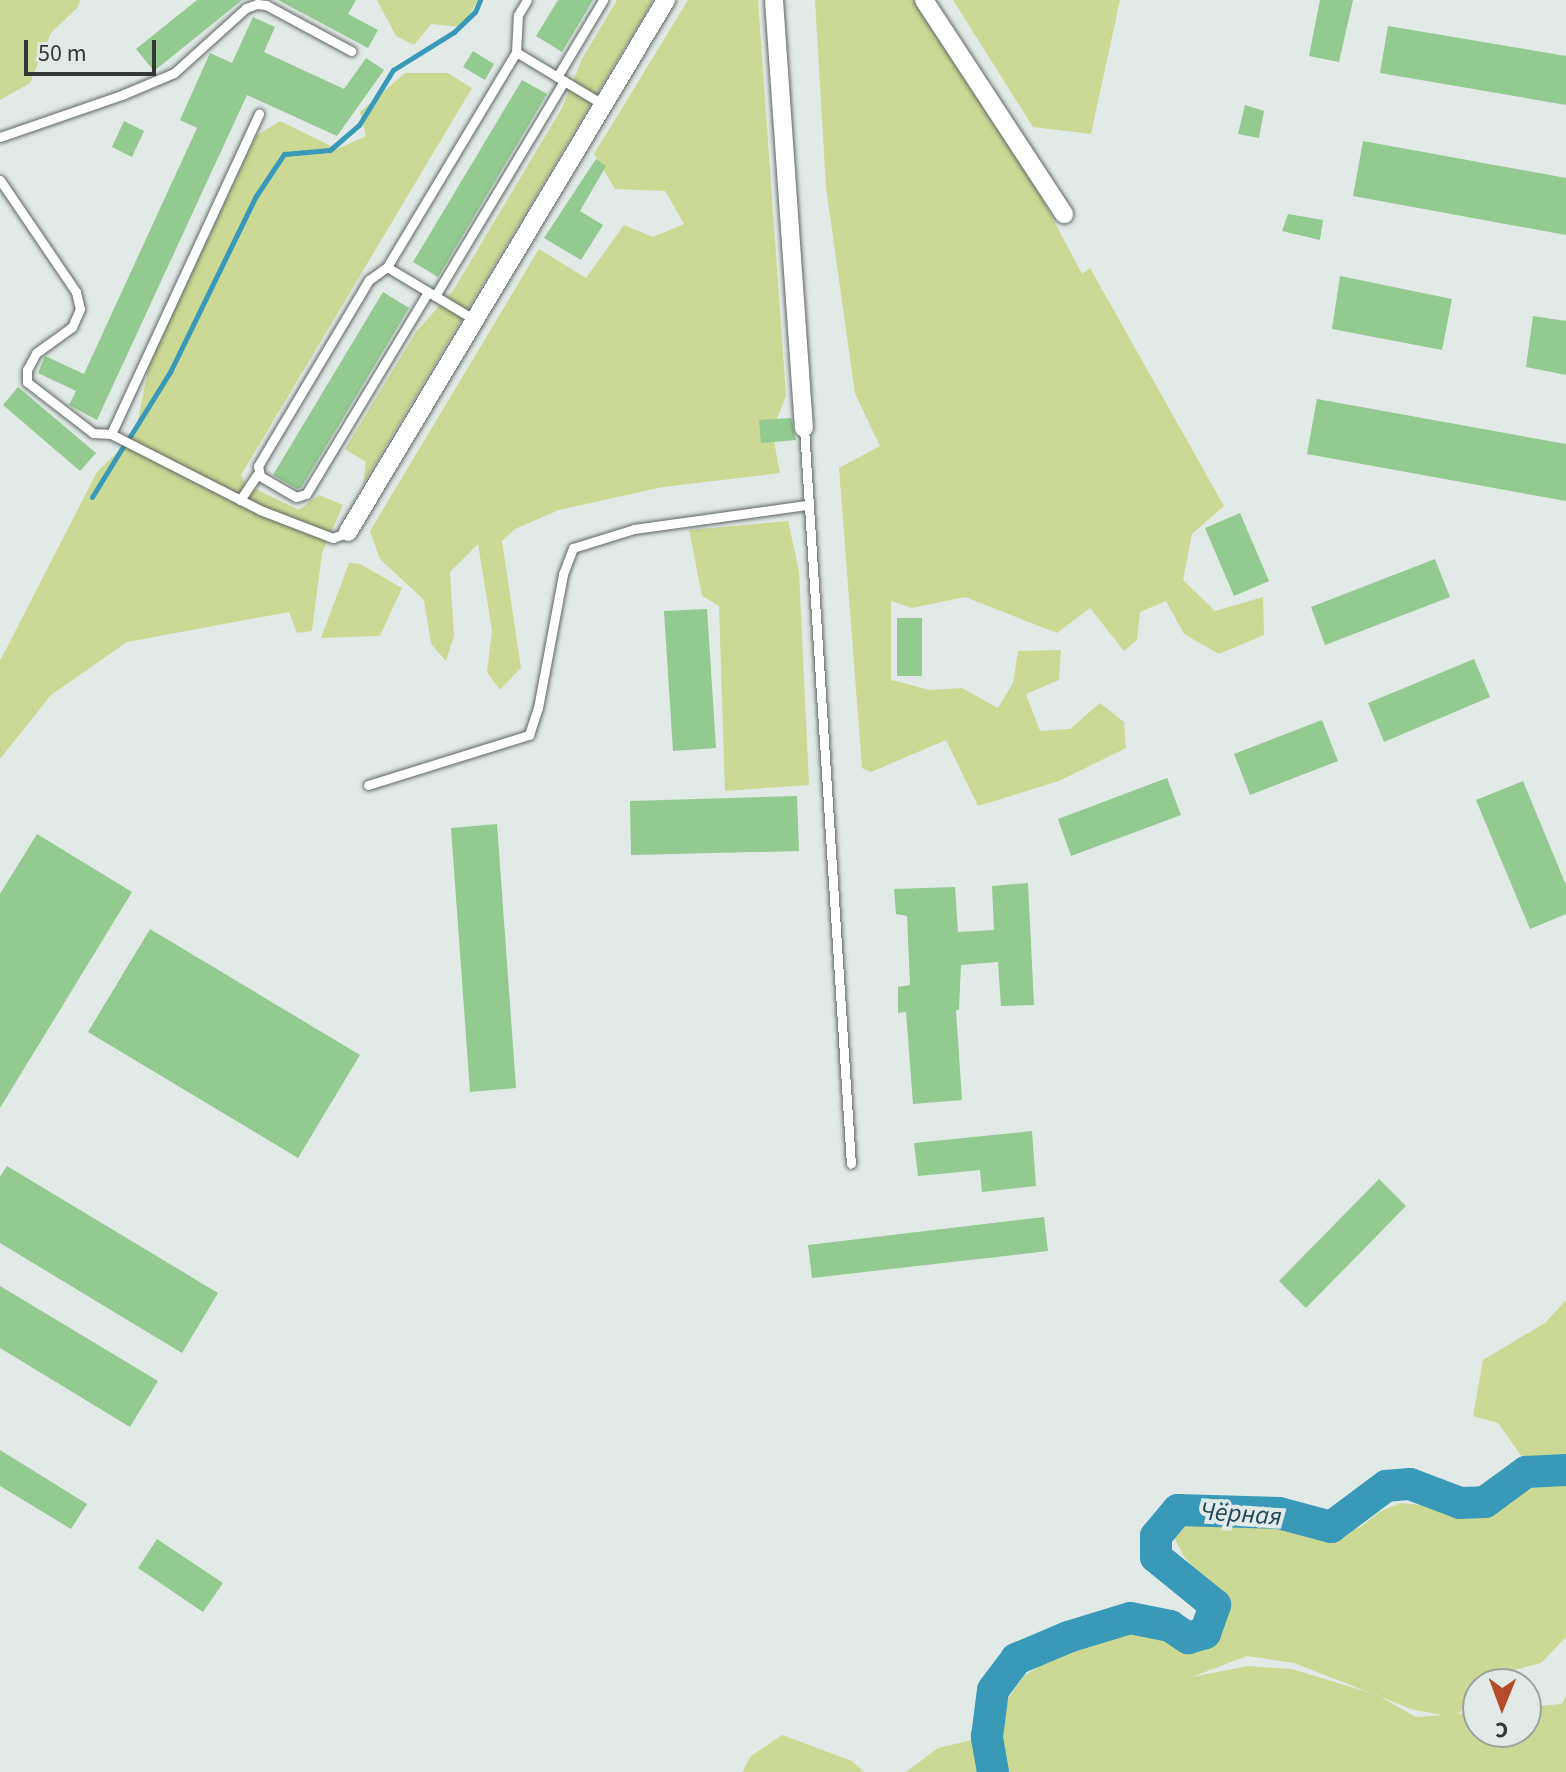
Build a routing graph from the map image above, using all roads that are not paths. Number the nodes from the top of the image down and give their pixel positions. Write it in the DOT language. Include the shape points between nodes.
graph roads {
  1 [pos="527,0"];
  2 [pos="603,0"];
  3 [pos="666,0"];
  4 [pos="774,0"];
  5 [pos="924,0"];
  6 [pos="351,51"];
  7 [pos="516,52"];
  8 [pos="560,79"];
  9 [pos="604,105"];
  10 [pos="259,114"];
  11 [pos="0,137"];
  12 [pos="0,180"];
  13 [pos="1064,214"];
  14 [pos="387,267"];
  15 [pos="431,294"];
  16 [pos="475,320"];
  17 [pos="804,428"];
  18 [pos="111,434"];
  19 [pos="258,473"];
  20 [pos="240,500"];
  21 [pos="808,505"];
  22 [pos="348,532"];
  23 [pos="368,785"];
  24 [pos="851,1164"];
  1 -- 7 [label="lane" via="518,15"];
  2 -- 8 [label="lane"];
  3 -- 9 [label="street"];
  4 -- 17 [label="street"];
  5 -- 13 [label="street"];
  6 -- 11 [label="lane" via="257,4 174,73"];
  7 -- 8 [label="lane"];
  7 -- 14 [label="lane"];
  8 -- 9 [label="lane"];
  8 -- 15 [label="lane"];
  9 -- 16 [label="street"];
  10 -- 18 [label="lane"];
  12 -- 18 [label="lane" via="76,292 80,309 72,327 36,353 27,382 93,433"];
  14 -- 15 [label="lane"];
  14 -- 19 [label="lane" via="369,280"];
  15 -- 16 [label="lane"];
  15 -- 19 [label="lane" via="306,494 296,497"];
  16 -- 22 [label="street"];
  17 -- 21 [label="lane"];
  18 -- 20 [label="lane"];
  19 -- 20 [label="lane"];
  20 -- 22 [label="lane" via="333,538"];
  21 -- 23 [label="lane" via="634,529 573,548 529,735"];
  21 -- 24 [label="lane"];
}
